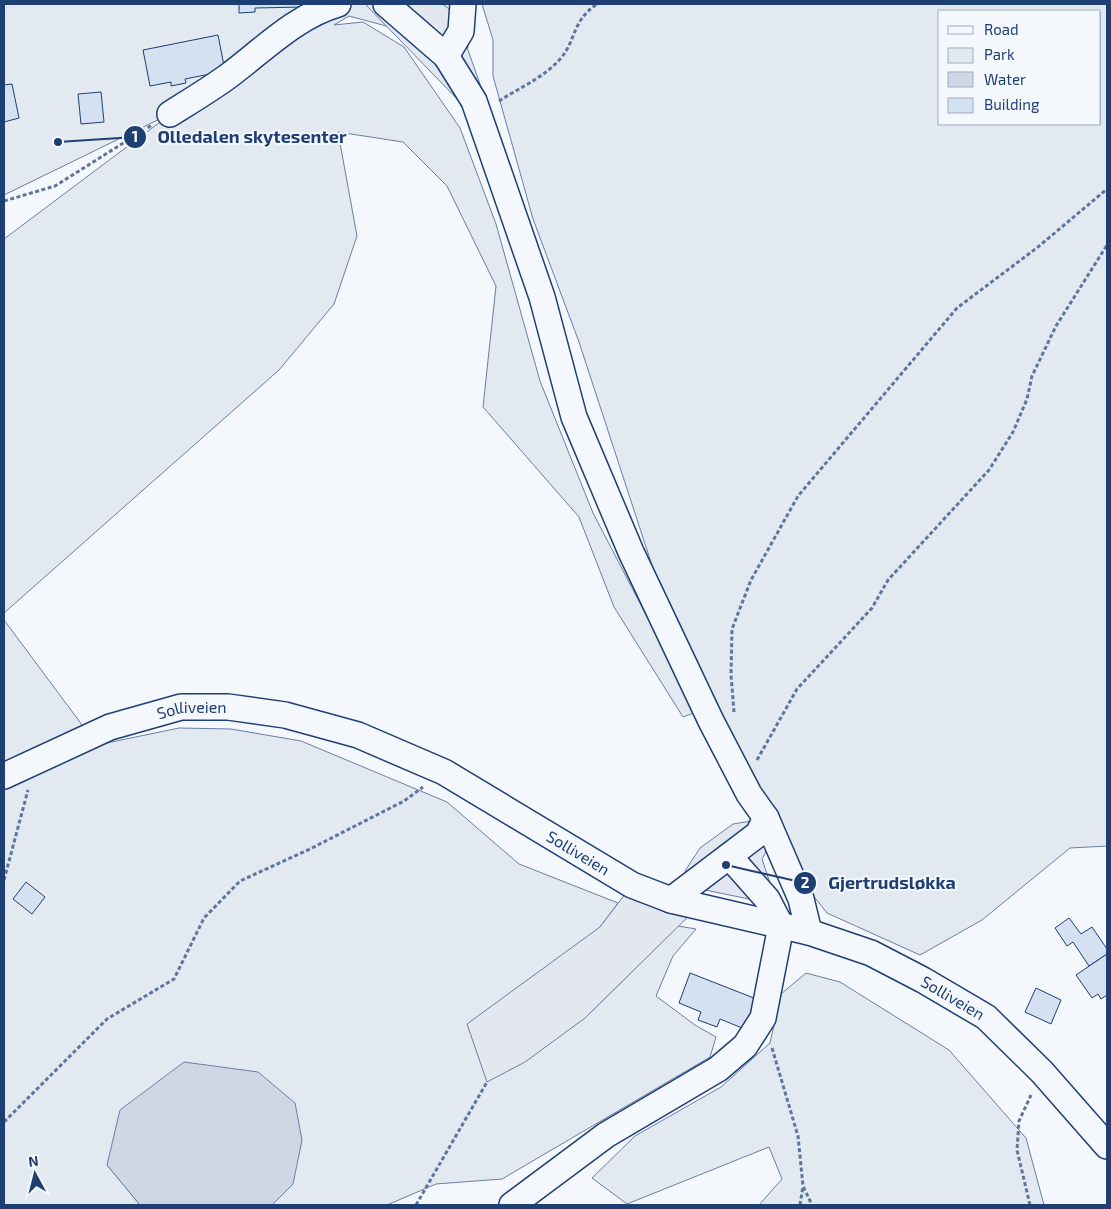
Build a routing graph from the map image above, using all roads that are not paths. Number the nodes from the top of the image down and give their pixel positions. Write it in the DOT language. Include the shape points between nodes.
graph roads {
  1 [pos="338,4"];
  2 [pos="386,4"];
  3 [pos="463,4"];
  4 [pos="446,56"];
  5 [pos="170,114"];
  6 [pos="4,776"];
  7 [pos="766,818"];
  8 [pos="729,856"];
  9 [pos="671,900"];
  10 [pos="782,926"];
  11 [pos="809,932"];
  12 [pos="1107,1146"];
  13 [pos="512,1205"];
  1 -- 5 [label="street" via="321,9"];
  2 -- 4 [label="street"];
  3 -- 4 [label="street" via="461,31"];
  4 -- 7 [label="street" via="477,107 542,297 574,417 631,552 707,712 748,794"];
  6 -- 9 [label="street, Solliveien" via="110,727 182,707 228,707 285,715 358,735 428,764 632,885"];
  7 -- 8 [label="street" via="758,834"];
  7 -- 11 [label="street" via="801,899"];
  8 -- 9 [label="street"];
  8 -- 10 [label="street" via="767,899"];
  9 -- 10 [label="street, Solliveien"];
  10 -- 11 [label="street, Solliveien"];
  10 -- 13 [label="street" via="763,1018 745,1046 718,1069 606,1135"];
  11 -- 12 [label="street, Solliveien" via="871,953 986,1017 1042,1072"];
}
